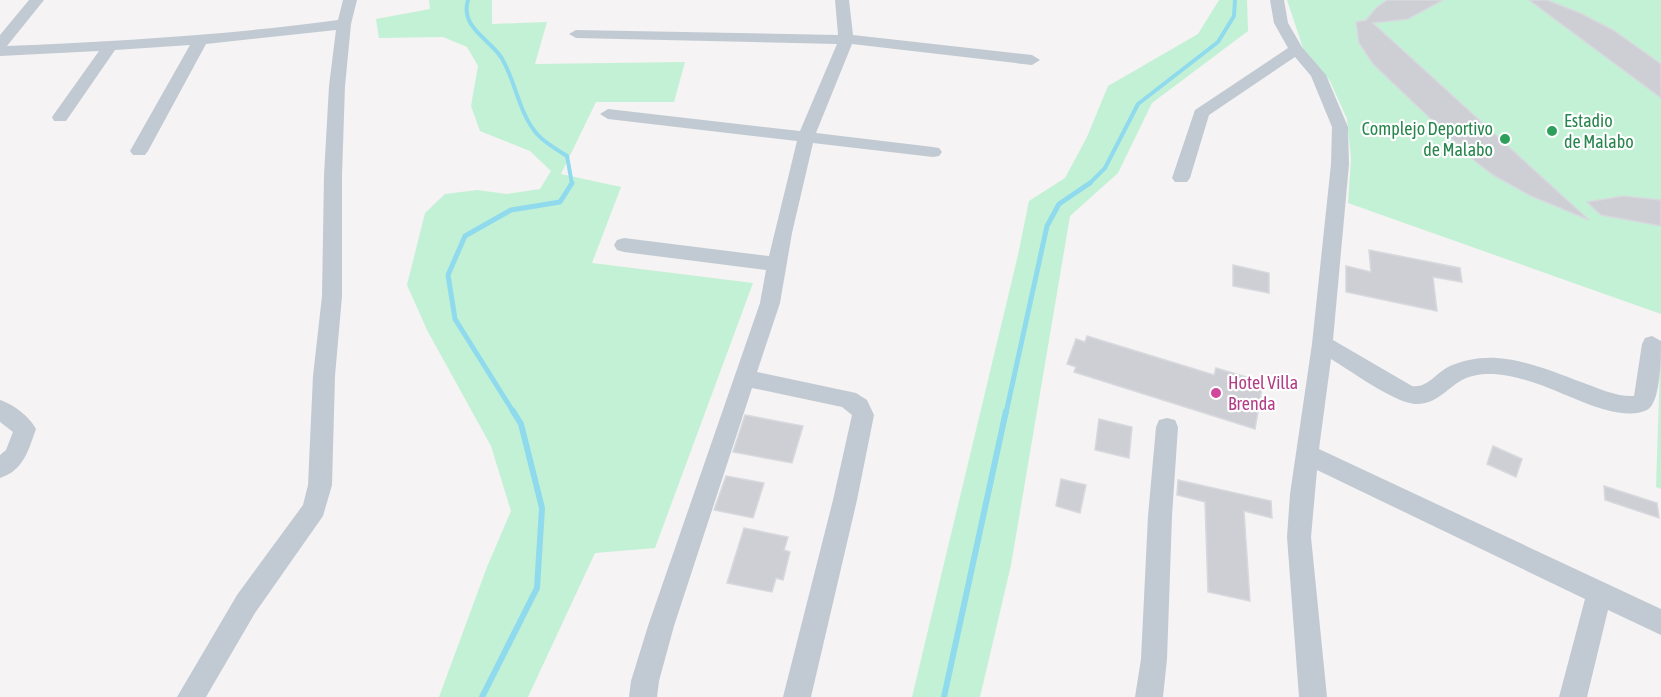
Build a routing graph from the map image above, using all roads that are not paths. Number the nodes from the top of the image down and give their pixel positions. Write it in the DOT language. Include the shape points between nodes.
graph roads {
  1 [pos="37,0"];
  2 [pos="350,0"];
  3 [pos="842,0"];
  4 [pos="1277,0"];
  5 [pos="344,24"];
  6 [pos="576,34"];
  7 [pos="200,40"];
  8 [pos="846,40"];
  9 [pos="0,45"];
  10 [pos="110,46"];
  11 [pos="1296,49"];
  12 [pos="0,51"];
  13 [pos="1032,60"];
  14 [pos="608,114"];
  15 [pos="60,117"];
  16 [pos="806,138"];
  17 [pos="139,151"];
  18 [pos="933,152"];
  19 [pos="1181,178"];
  20 [pos="624,245"];
  21 [pos="777,264"];
  22 [pos="1322,344"];
  23 [pos="1652,344"];
  24 [pos="745,378"];
  25 [pos="0,409"];
  26 [pos="1167,427"];
  27 [pos="1307,454"];
  28 [pos="0,468"];
  29 [pos="1599,594"];
  30 [pos="1661,622"];
  31 [pos="191,697"];
  32 [pos="644,697"];
  33 [pos="797,697"];
  34 [pos="1149,697"];
  35 [pos="1313,697"];
  36 [pos="1573,697"];
  1 -- 9 [label="street"];
  2 -- 5 [label="street"];
  3 -- 8 [label="street"];
  4 -- 11 [label="street" via="1281,23"];
  5 -- 7 [label="street"];
  5 -- 31 [label="street" via="335,131 332,296 320,485 314,509 246,604"];
  6 -- 8 [label="street"];
  7 -- 10 [label="street"];
  7 -- 17 [label="street"];
  8 -- 13 [label="street" via="887,41"];
  8 -- 16 [label="street"];
  10 -- 12 [label="street"];
  10 -- 15 [label="street"];
  11 -- 19 [label="street" via="1201,112"];
  11 -- 22 [label="street" via="1318,75 1340,127 1340,164"];
  14 -- 16 [label="street"];
  16 -- 18 [label="street"];
  16 -- 21 [label="street"];
  20 -- 21 [label="street"];
  21 -- 24 [label="street" via="770,303"];
  22 -- 23 [label="street" via="1417,396 1429,394 1456,373 1508,367 1633,406 1646,399"];
  22 -- 27 [label="street"];
  24 -- 32 [label="street" via="661,626"];
  24 -- 33 [label="street" via="848,399 859,406 863,415"];
  25 -- 28 [label="street" via="25,429 15,456"];
  26 -- 34 [label="street"];
  27 -- 29 [label="street"];
  27 -- 35 [label="street" via="1299,537"];
  29 -- 30 [label="street"];
  29 -- 36 [label="street"];
}
